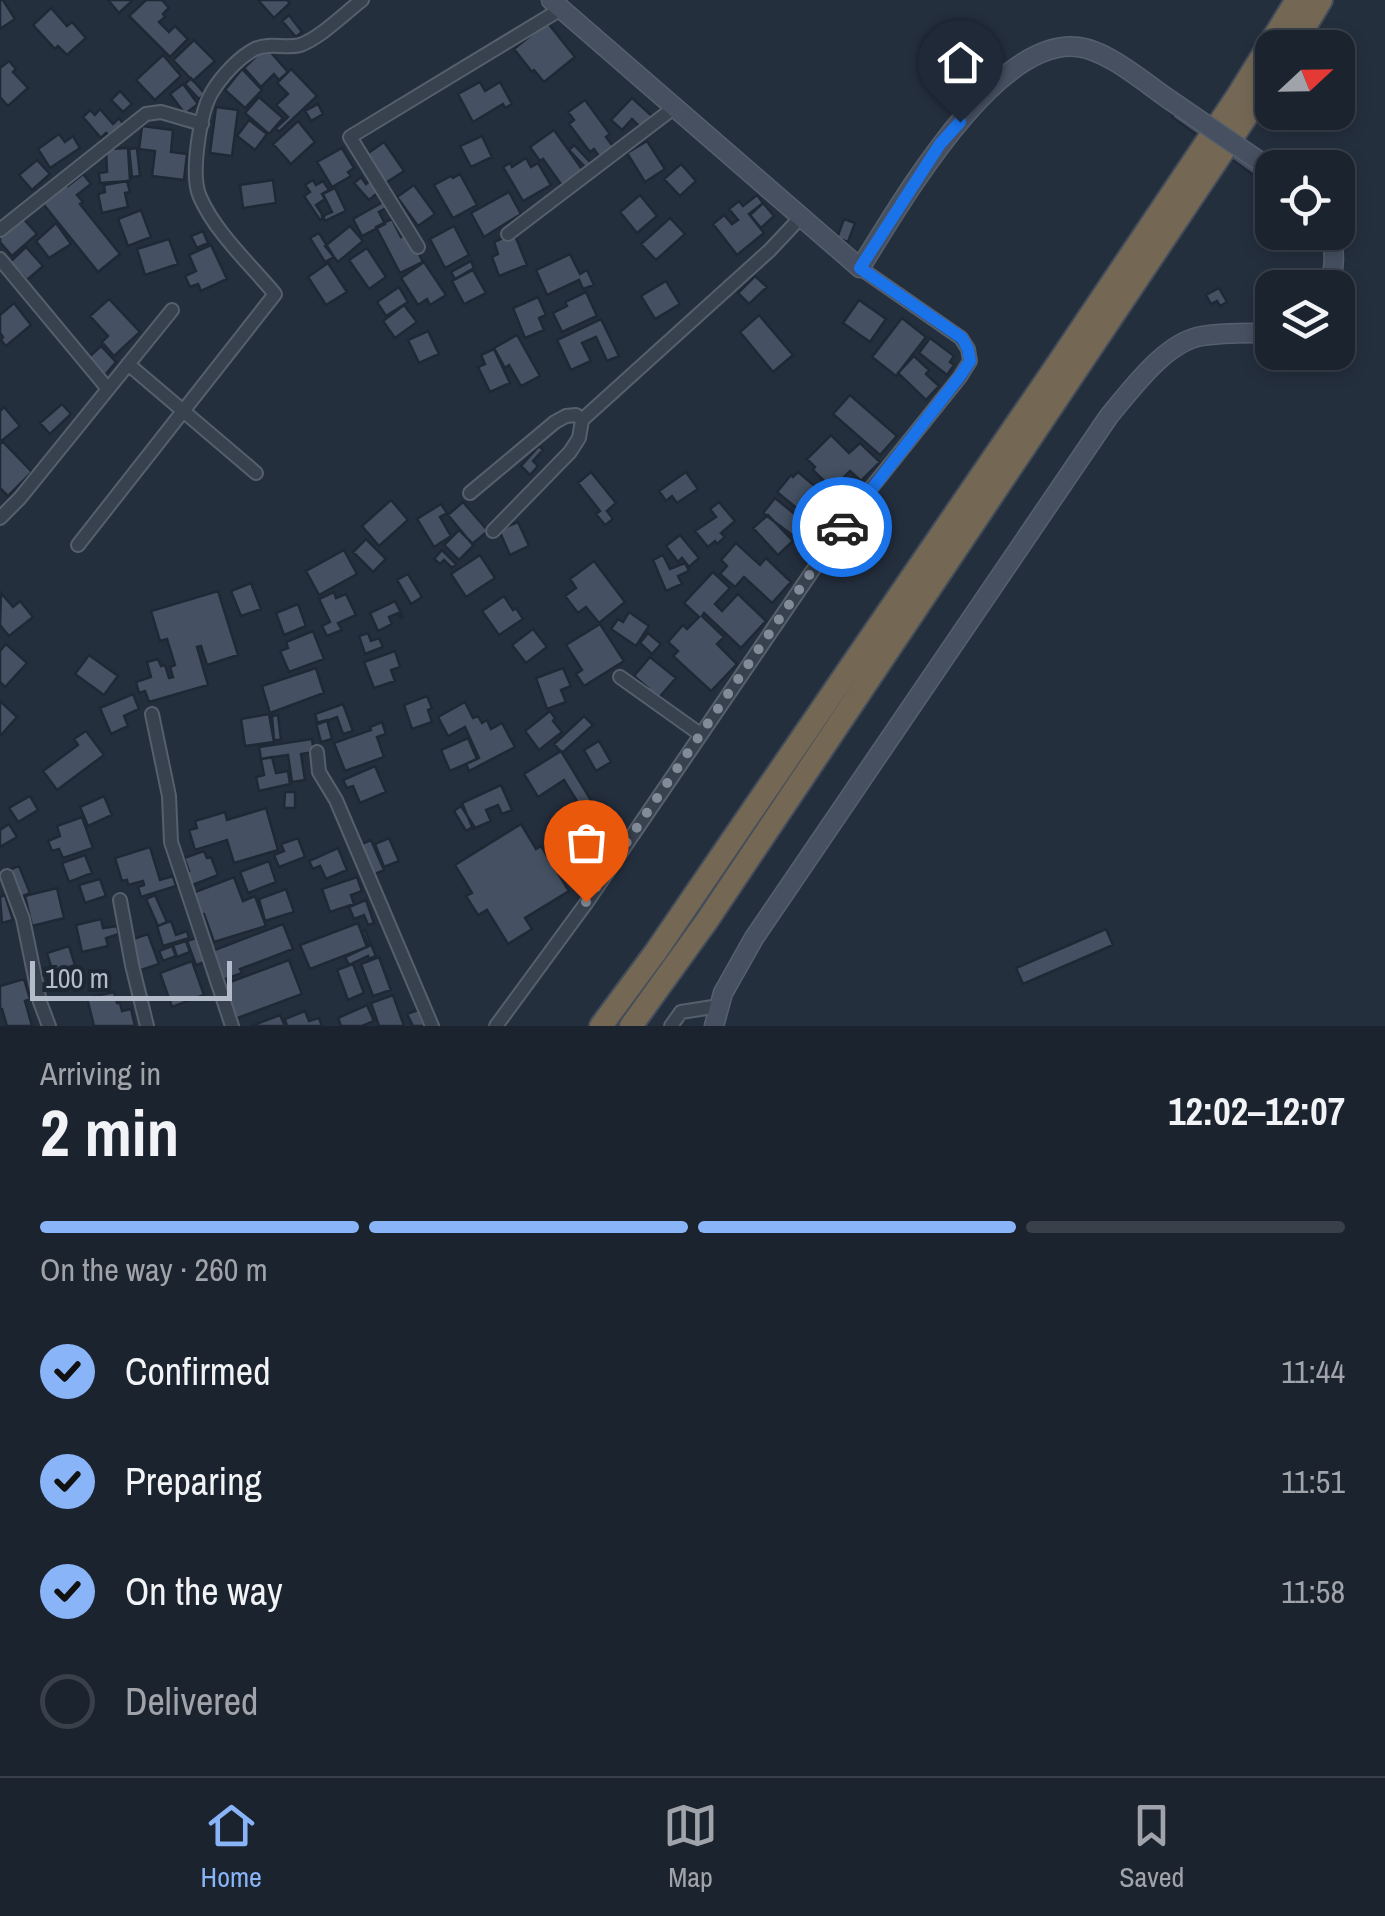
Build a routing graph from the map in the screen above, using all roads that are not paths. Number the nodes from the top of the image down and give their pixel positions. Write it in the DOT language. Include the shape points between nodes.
graph roads {
  1 [pos="362,0"];
  2 [pos="1297,0"];
  3 [pos="1321,0"];
  4 [pos="556,4"];
  5 [pos="1303,30"];
  6 [pos="1255,103"];
  7 [pos="674,107"];
  8 [pos="202,124"];
  9 [pos="1255,158"];
  10 [pos="801,216"];
  11 [pos="0,230"];
  12 [pos="508,234"];
  13 [pos="418,247"];
  14 [pos="0,260"];
  15 [pos="860,268"];
  16 [pos="172,310"];
  17 [pos="1255,334"];
  18 [pos="128,364"];
  19 [pos="108,390"];
  20 [pos="184,412"];
  21 [pos="582,420"];
  22 [pos="256,474"];
  23 [pos="470,493"];
  24 [pos="2,512"];
  25 [pos="493,531"];
  26 [pos="78,544"];
  27 [pos="620,676"];
  28 [pos="152,714"];
  29 [pos="700,734"];
  30 [pos="317,752"];
  31 [pos="7,876"];
  32 [pos="120,900"];
  33 [pos="719,1006"];
  34 [pos="49,1026"];
  35 [pos="147,1026"];
  36 [pos="232,1026"];
  37 [pos="432,1026"];
  38 [pos="496,1026"];
  39 [pos="601,1026"];
  40 [pos="631,1026"];
  41 [pos="671,1026"];
  42 [pos="714,1026"];
  1 -- 8 [label="street" via="301,45 250,52 212,92"];
  2 -- 39 [label="highway" via="1033,400"];
  3 -- 5 [label="highway"];
  4 -- 7 [label="street"];
  4 -- 13 [label="street" via="350,137"];
  6 -- 40 [label="highway"];
  7 -- 10 [label="street"];
  7 -- 12 [label="street"];
  8 -- 11 [label="street" via="146,114"];
  8 -- 20 [label="street" via="198,194 275,294"];
  9 -- 15 [label="street, bridge" via="1105,56 1060,46 1002,77 940,144"];
  10 -- 15 [label="street"];
  10 -- 21 [label="street"];
  14 -- 19 [label="street"];
  15 -- 29 [label="street" via="962,338 970,361 856,507"];
  16 -- 18 [label="street"];
  17 -- 33 [label="street" via="1188,340 1168,352 1109,416 754,938"];
  18 -- 19 [label="street"];
  18 -- 20 [label="street"];
  19 -- 24 [label="street"];
  20 -- 22 [label="street"];
  20 -- 26 [label="street"];
  21 -- 23 [label="street" via="576,415 554,422"];
  21 -- 25 [label="street" via="570,452"];
  27 -- 29 [label="street"];
  28 -- 36 [label="street" via="171,842"];
  29 -- 38 [label="street"];
  30 -- 37 [label="street" via="319,772"];
  31 -- 34 [label="street"];
  32 -- 35 [label="street"];
  33 -- 41 [label="street" via="681,1012"];
  33 -- 42 [label="street"];
}
